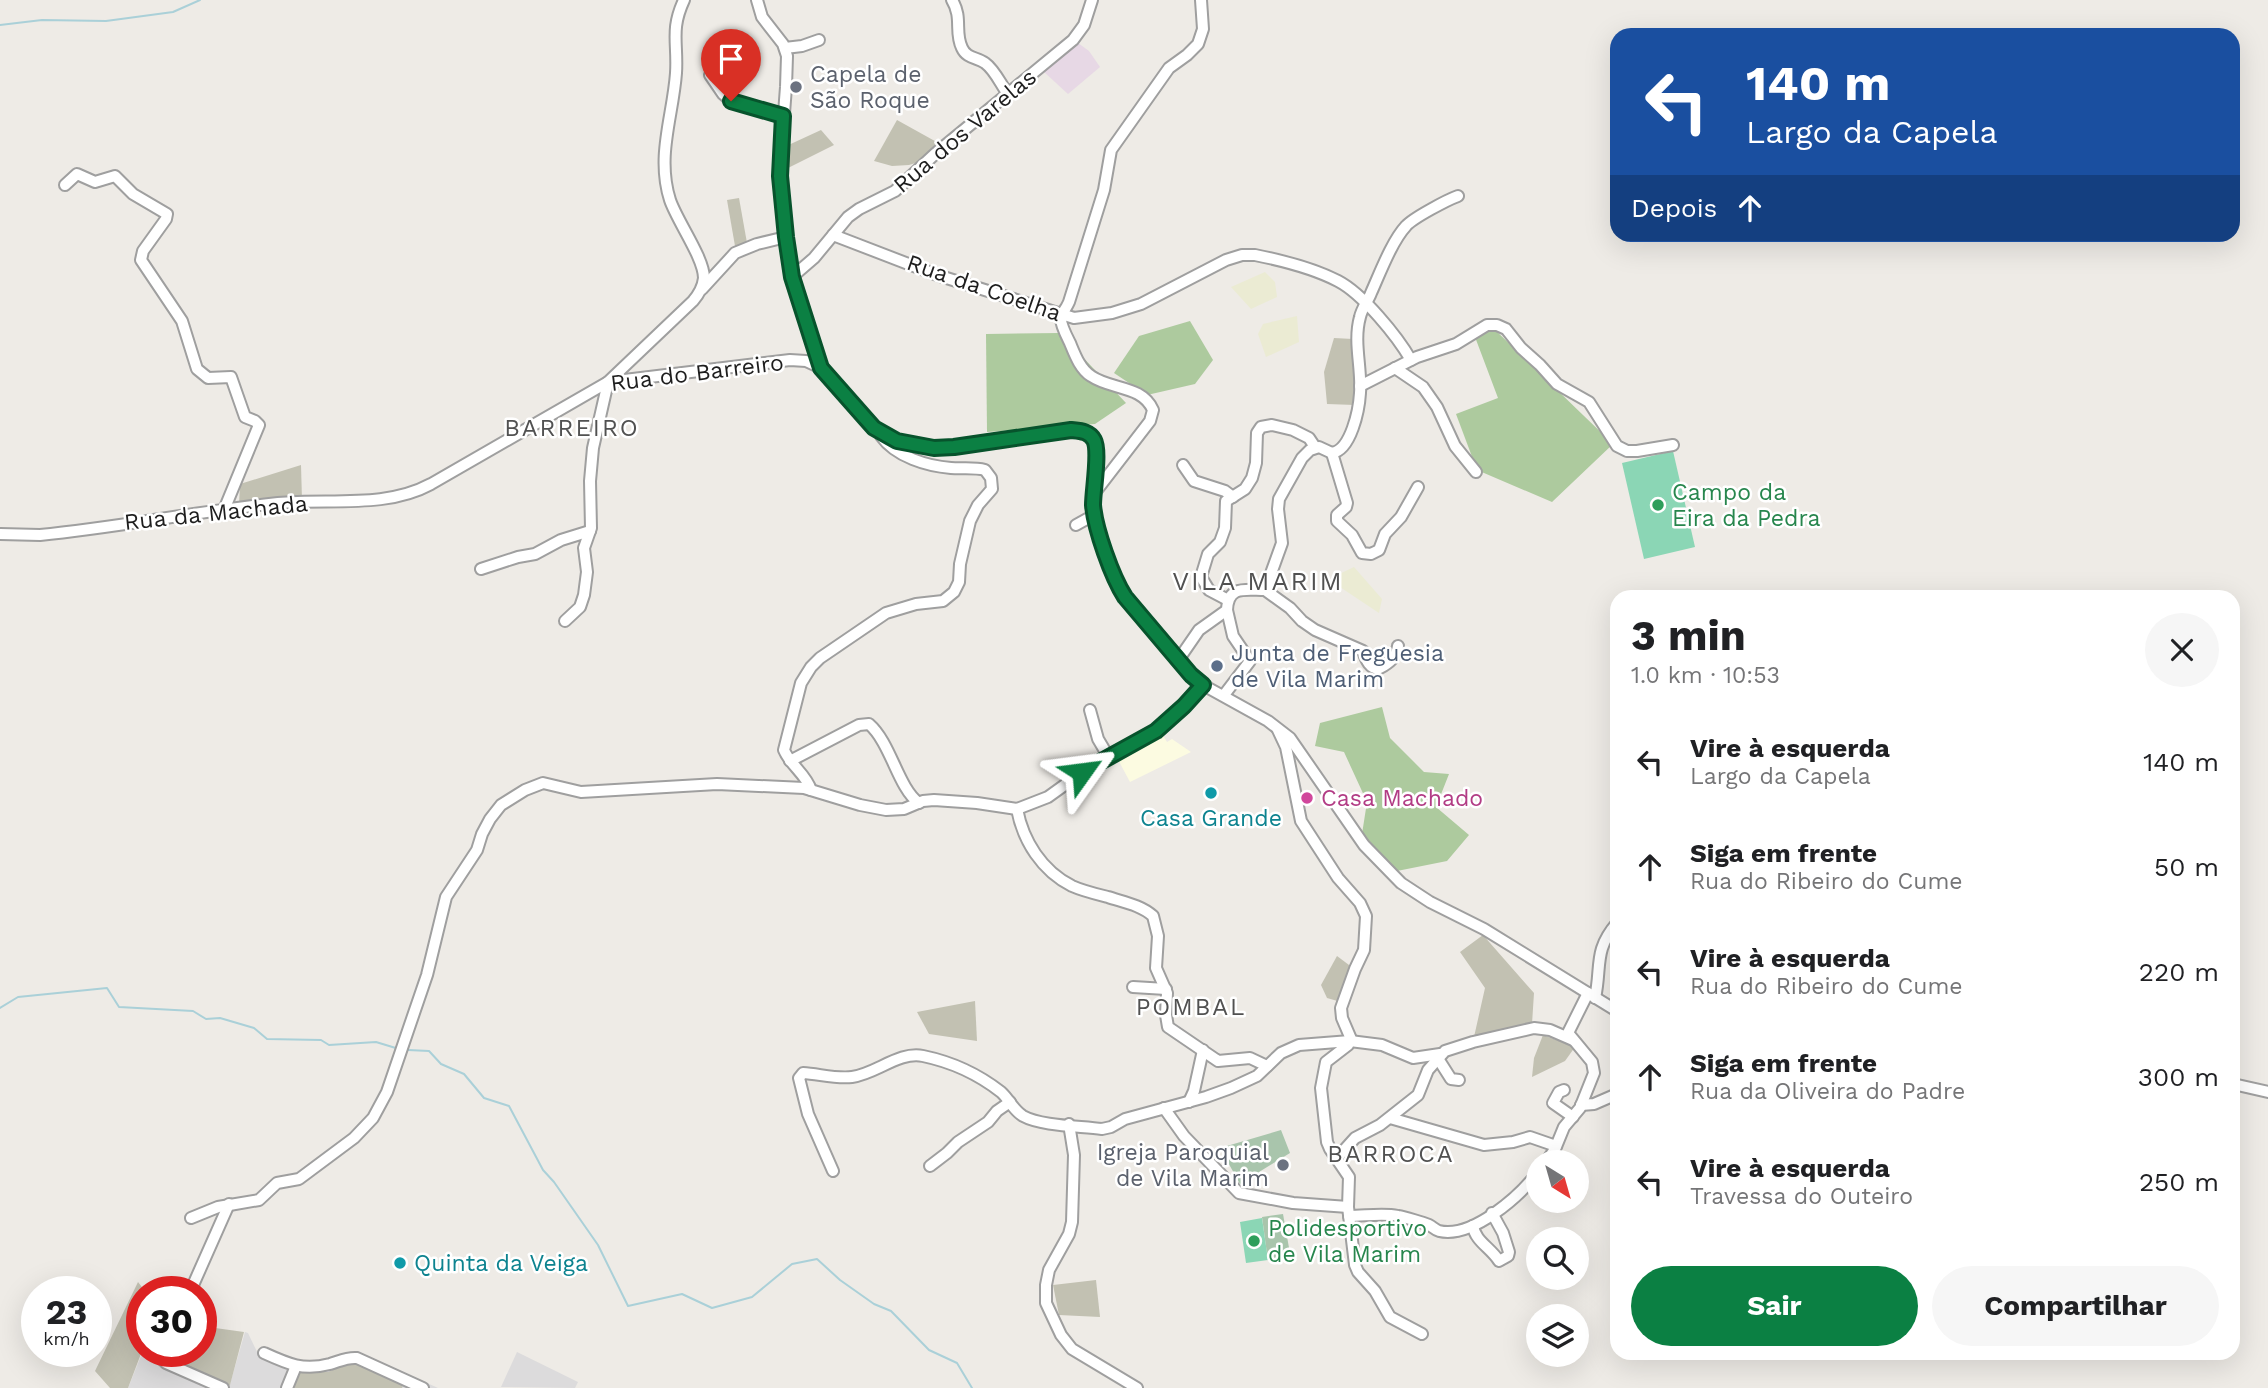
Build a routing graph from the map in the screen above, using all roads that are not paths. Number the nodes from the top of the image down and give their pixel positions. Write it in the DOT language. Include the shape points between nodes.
graph roads {
  1 [pos="758,0"];
  2 [pos="952,0"];
  3 [pos="1092,0"];
  4 [pos="1202,0"];
  5 [pos="683,2"];
  6 [pos="819,40"];
  7 [pos="785,48"];
  8 [pos="710,75"];
  9 [pos="1008,94"];
  10 [pos="783,116"];
  11 [pos="65,185"];
  12 [pos="1458,196"];
  13 [pos="833,235"];
  14 [pos="786,237"];
  15 [pos="792,277"];
  16 [pos="700,291"];
  17 [pos="1365,305"];
  18 [pos="1061,315"];
  19 [pos="1411,360"];
  20 [pos="821,368"];
  21 [pos="1395,368"];
  22 [pos="608,382"];
  23 [pos="1360,386"];
  24 [pos="877,429"];
  25 [pos="1673,445"];
  26 [pos="1315,447"];
  27 [pos="1332,453"];
  28 [pos="1183,465"];
  29 [pos="1476,472"];
  30 [pos="431,484"];
  31 [pos="1418,487"];
  32 [pos="1093,495"];
  33 [pos="1233,496"];
  34 [pos="224,510"];
  35 [pos="1094,515"];
  36 [pos="1076,525"];
  37 [pos="590,531"];
  38 [pos="0,534"];
  39 [pos="481,569"];
  40 [pos="1265,590"];
  41 [pos="1228,605"];
  42 [pos="565,621"];
  43 [pos="1398,646"];
  44 [pos="1179,659"];
  45 [pos="1203,685"];
  46 [pos="1224,695"];
  47 [pos="1090,710"];
  48 [pos="1275,725"];
  49 [pos="1108,756"];
  50 [pos="790,761"];
  51 [pos="811,790"];
  52 [pos="919,803"];
  53 [pos="1017,809"];
  54 [pos="1610,932"];
  55 [pos="1133,987"];
  56 [pos="1166,989"];
  57 [pos="1591,996"];
  58 [pos="1610,1007"];
  59 [pos="1573,1040"];
  60 [pos="1350,1041"];
  61 [pos="1203,1050"];
  62 [pos="1439,1056"];
  63 [pos="1267,1066"];
  64 [pos="1460,1080"];
  65 [pos="2240,1086"];
  66 [pos="1564,1090"];
  67 [pos="2268,1092"];
  68 [pos="1610,1097"];
  69 [pos="1010,1102"];
  70 [pos="1189,1102"];
  71 [pos="1581,1105"];
  72 [pos="1164,1108"];
  73 [pos="1573,1117"];
  74 [pos="1390,1118"];
  75 [pos="1069,1124"];
  76 [pos="1556,1146"];
  77 [pos="1554,1150"];
  78 [pos="1337,1158"];
  79 [pos="930,1166"];
  80 [pos="833,1171"];
  81 [pos="1526,1187"];
  82 [pos="229,1204"];
  83 [pos="1349,1211"];
  84 [pos="1492,1213"];
  85 [pos="191,1218"];
  86 [pos="1473,1226"];
  87 [pos="197,1276"];
  88 [pos="1422,1334"];
  89 [pos="264,1353"];
  90 [pos="296,1366"];
  91 [pos="173,1367"];
  92 [pos="223,1388"];
  93 [pos="286,1388"];
  94 [pos="423,1388"];
  95 [pos="1137,1388"];
  1 -- 7 [label="street" via="764,21"];
  2 -- 9 [label="street" via="959,14 963,50 985,63"];
  3 -- 9 [label="street, Rua dos Varelas" via="1077,35"];
  4 -- 18 [label="street" via="1203,29 1198,44 1169,68 1111,150 1102,196"];
  5 -- 16 [label="street" via="675,27 676,74 664,163 671,203 702,269"];
  6 -- 7 [label="street"];
  7 -- 10 [label="street"];
  8 -- 10 [label="street" via="731,101"];
  9 -- 13 [label="street, Rua dos Varelas" via="895,191 854,213"];
  10 -- 14 [label="street" via="780,166"];
  11 -- 34 [label="street" via="77,174 95,181 115,176 130,192 167,214 142,254 142,262 182,321 198,371 208,378 231,377 245,417 259,425"];
  12 -- 17 [label="street" via="1407,224"];
  13 -- 15 [label="street, Rua dos Varelas"];
  13 -- 18 [label="street, Rua da Coelha"];
  14 -- 15 [label="street"];
  14 -- 16 [label="street" via="735,253"];
  15 -- 20 [label="street"];
  16 -- 22 [label="street"];
  17 -- 18 [label="street, Rua da Coelha" via="1331,278 1248,254 1219,263 1141,304 1091,317"];
  17 -- 19 [label="street, Rua da Coelha" via="1392,331"];
  17 -- 23 [label="street" via="1359,324"];
  18 -- 32 [label="street" via="1085,371 1139,394 1153,410 1152,419"];
  19 -- 21 [label="street"];
  19 -- 25 [label="street" via="1456,344 1487,325 1500,326 1557,384 1589,402 1617,446 1632,451"];
  20 -- 22 [label="street, Rua do Barreiro" via="790,360"];
  20 -- 24 [label="street"];
  21 -- 23 [label="street"];
  21 -- 29 [label="street" via="1424,388 1454,445"];
  22 -- 30 [label="street, Rua do Barreiro"];
  22 -- 37 [label="street" via="593,451"];
  23 -- 27 [label="street" via="1352,431"];
  24 -- 32 [label="street" via="906,444 934,448 1082,431 1096,446"];
  24 -- 50 [label="street" via="894,449 920,461 985,470 992,489 970,521 959,582 952,595 886,613 811,667 799,689 784,745"];
  26 -- 27 [label="street"];
  26 -- 33 [label="street" via="1293,430 1261,427 1253,475 1245,489"];
  26 -- 40 [label="street" via="1302,458 1279,499 1282,543"];
  27 -- 31 [label="street" via="1347,503 1337,521 1363,553 1378,552"];
  28 -- 33 [label="street" via="1194,481"];
  30 -- 34 [label="street, Rua da Machada" via="412,493 365,500"];
  32 -- 35 [label="street"];
  33 -- 41 [label="street" via="1226,502 1221,541 1208,554 1200,575 1209,590"];
  34 -- 38 [label="street, Rua da Machada" via="50,534"];
  35 -- 36 [label="street"];
  35 -- 44 [label="street" via="1120,589"];
  37 -- 39 [label="street" via="538,553"];
  37 -- 42 [label="street" via="584,548 583,600"];
  40 -- 41 [label="street" via="1238,591"];
  40 -- 43 [label="street" via="1315,630 1363,651 1373,668 1393,658"];
  41 -- 44 [label="street" via="1199,630"];
  41 -- 46 [label="street" via="1233,636 1250,662"];
  44 -- 45 [label="street"];
  45 -- 46 [label="street"];
  45 -- 49 [label="street" via="1156,731"];
  46 -- 48 [label="street"];
  47 -- 49 [label="street"];
  48 -- 57 [label="street" via="1293,741 1372,855 1401,883"];
  48 -- 60 [label="street" via="1286,747 1301,821 1366,916 1364,950 1341,1008"];
  49 -- 53 [label="street" via="1054,793"];
  50 -- 51 [label="street"];
  50 -- 52 [label="street" via="869,724"];
  51 -- 52 [label="street" via="875,809 896,810"];
  51 -- 82 [label="street" via="709,784 581,792 542,783 515,795 490,818 477,850 446,897 429,968 373,1118 299,1180 277,1184 258,1200"];
  52 -- 53 [label="street" via="955,801"];
  53 -- 56 [label="street" via="1028,842 1057,876 1153,916 1158,936 1156,971"];
  54 -- 57 [label="street" via="1600,953"];
  55 -- 56 [label="street"];
  56 -- 61 [label="street" via="1168,1027"];
  57 -- 58 [label="street"];
  57 -- 59 [label="street" via="1568,1031"];
  59 -- 62 [label="street" via="1530,1028"];
  59 -- 71 [label="street" via="1594,1066"];
  60 -- 62 [label="street" via="1382,1045 1413,1058"];
  60 -- 63 [label="street" via="1296,1045"];
  60 -- 78 [label="street" via="1326,1062 1322,1082 1327,1142"];
  61 -- 63 [label="street" via="1220,1061 1250,1058"];
  61 -- 70 [label="street"];
  62 -- 64 [label="street" via="1451,1079"];
  62 -- 74 [label="street" via="1425,1075 1420,1093"];
  63 -- 70 [label="street" via="1242,1083"];
  65 -- 67 [label="street"];
  66 -- 73 [label="street" via="1553,1102"];
  68 -- 71 [label="street"];
  69 -- 75 [label="street" via="1021,1115 1035,1121"];
  69 -- 79 [label="street"];
  69 -- 80 [label="street" via="962,1068 921,1055 850,1077 803,1073 799,1080 808,1114"];
  70 -- 72 [label="street"];
  71 -- 73 [label="street"];
  72 -- 75 [label="street" via="1105,1129"];
  72 -- 83 [label="street" via="1184,1136 1239,1193"];
  73 -- 76 [label="street"];
  74 -- 76 [label="street" via="1484,1145 1531,1137"];
  74 -- 78 [label="street" via="1355,1138"];
  75 -- 95 [label="street" via="1074,1155 1072,1222 1048,1275 1046,1303 1072,1349"];
  76 -- 77 [label="street"];
  78 -- 83 [label="street" via="1349,1177"];
  81 -- 84 [label="street"];
  82 -- 85 [label="street"];
  82 -- 87 [label="street"];
  83 -- 86 [label="street" via="1398,1216 1440,1231"];
  83 -- 88 [label="street" via="1358,1272 1392,1319"];
  84 -- 86 [label="street"];
  84 -- 86 [label="street" via="1505,1237 1507,1257 1499,1261 1476,1237"];
  89 -- 90 [label="street"];
  90 -- 93 [label="street"];
  90 -- 94 [label="street" via="354,1357"];
  91 -- 92 [label="street"];
}
